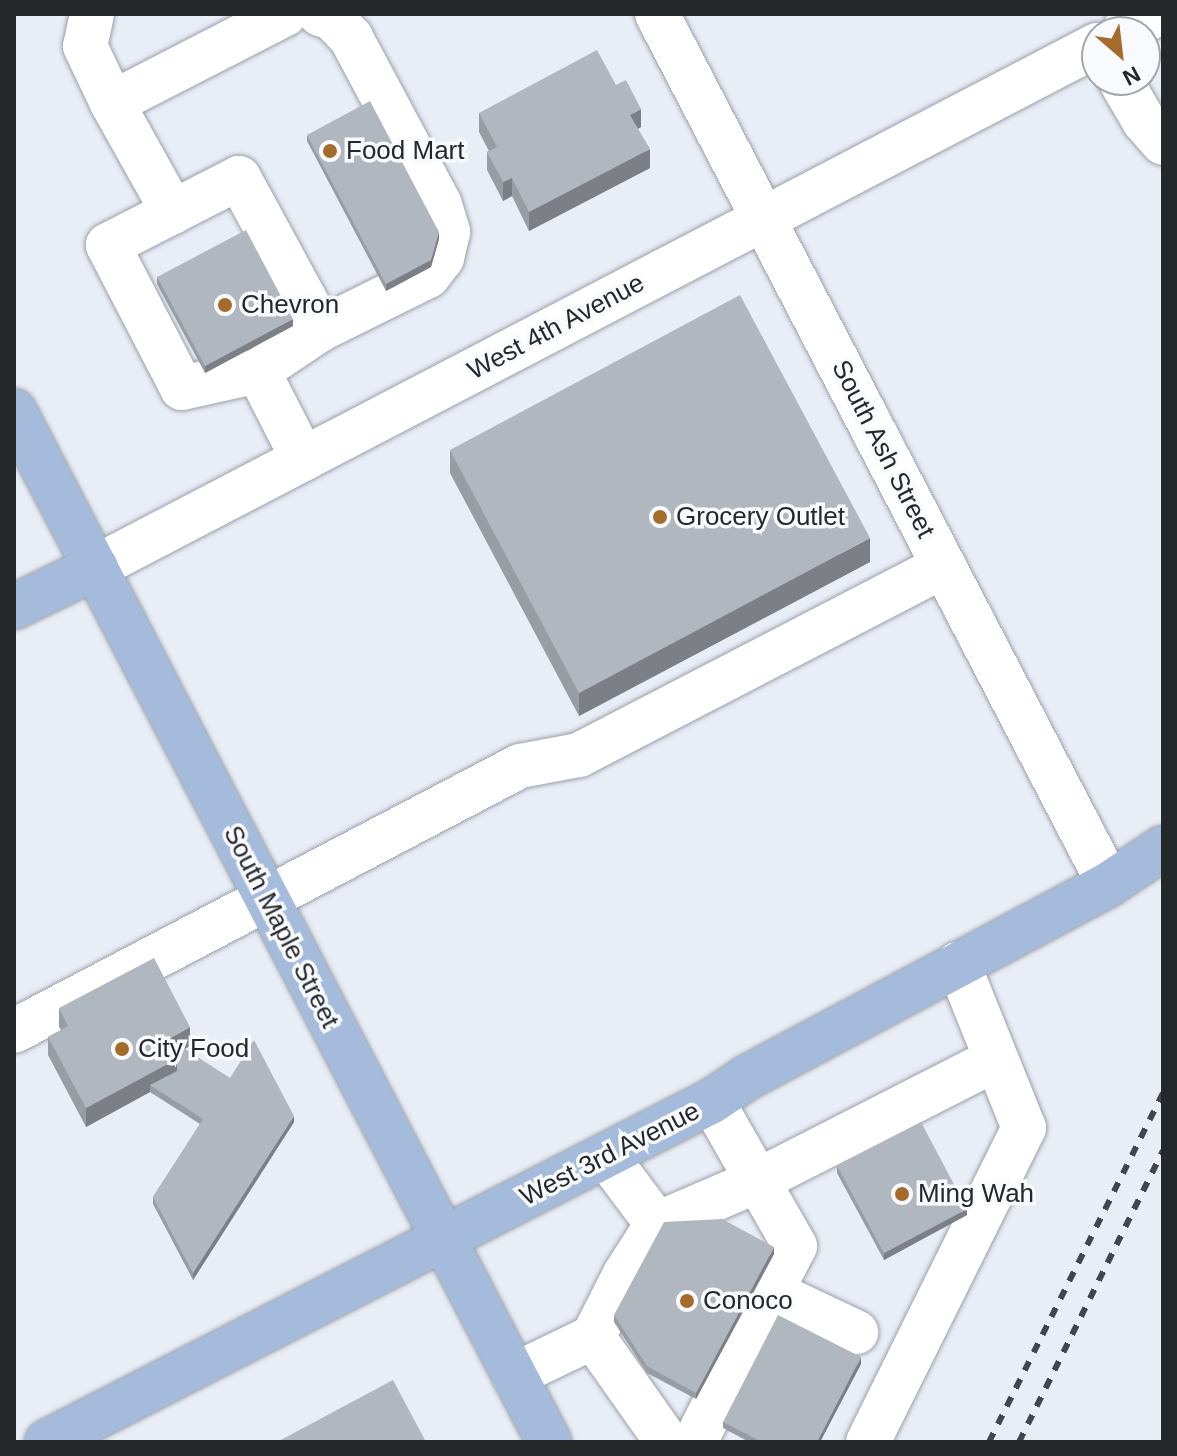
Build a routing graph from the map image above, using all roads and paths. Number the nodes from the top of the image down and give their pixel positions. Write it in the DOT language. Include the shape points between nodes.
graph roads {
  1 [pos="92,14"];
  2 [pos="285,14"];
  3 [pos="320,14"];
  4 [pos="657,14"];
  5 [pos="1081,53"];
  6 [pos="1129,96"];
  7 [pos="112,103"];
  8 [pos="1163,143"];
  9 [pos="173,212"];
  10 [pos="763,220"];
  11 [pos="321,329"];
  12 [pos="258,371"];
  13 [pos="14,411"];
  14 [pos="303,459"];
  15 [pos="944,566"];
  16 [pos="96,567"];
  17 [pos="14,607"];
  18 [pos="1163,848"];
  19 [pos="1163,867"];
  20 [pos="1109,884"];
  21 [pos="266,898"];
  22 [pos="958,964"];
  23 [pos="14,1031"];
  24 [pos="996,1059"];
  25 [pos="712,1101"];
  26 [pos="606,1156"];
  27 [pos="757,1181"];
  28 [pos="657,1224"];
  29 [pos="443,1242"];
  30 [pos="773,1293"];
  31 [pos="856,1332"];
  32 [pos="593,1337"];
  33 [pos="514,1375"];
  34 [pos="667,1440"];
  35 [pos="47,1442"];
  36 [pos="549,1442"];
  37 [pos="868,1442"];
  1 -- 7 [label="street" via="85,46"];
  2 -- 7 [label="street"];
  3 -- 11 [label="street" via="332,18 351,38 440,205 448,232 442,258 428,276"];
  4 -- 10 [label="street, South Ash Street"];
  5 -- 10 [label="street, West 4th Avenue"];
  6 -- 8 [label="street"];
  7 -- 9 [label="street"];
  9 -- 11 [label="street" via="239,178"];
  9 -- 12 [label="street" via="108,245 182,388"];
  10 -- 14 [label="street, West 4th Avenue"];
  10 -- 15 [label="street, South Ash Street"];
  11 -- 12 [label="street"];
  12 -- 14 [label="street"];
  13 -- 16 [label="main road, South Maple Street"];
  14 -- 16 [label="street, West 4th Avenue"];
  15 -- 20 [label="street, South Ash Street"];
  15 -- 21 [label="street" via="579,755 520,766"];
  16 -- 17 [label="main road, West 4th Avenue"];
  16 -- 21 [label="main road, South Maple Street"];
  18 -- 20 [label="main road, West 3rd Avenue"];
  19 -- 20 [label="main road"];
  20 -- 22 [label="main road, West 3rd Avenue"];
  21 -- 23 [label="street"];
  21 -- 29 [label="main road, South Maple Street"];
  22 -- 24 [label="street"];
  22 -- 25 [label="main road, West 3rd Avenue"];
  24 -- 27 [label="street"];
  24 -- 37 [label="street" via="1024,1128"];
  25 -- 26 [label="main road, West 3rd Avenue"];
  25 -- 27 [label="street"];
  26 -- 28 [label="street"];
  26 -- 29 [label="main road, West 3rd Avenue"];
  27 -- 28 [label="street"];
  27 -- 30 [label="street" via="795,1246"];
  28 -- 32 [label="street"];
  29 -- 33 [label="main road, South Maple Street"];
  29 -- 35 [label="main road, West 3rd Avenue"];
  30 -- 31 [label="street"];
  30 -- 34 [label="street"];
  32 -- 33 [label="street"];
  32 -- 34 [label="street"];
  33 -- 36 [label="main road, South Maple Street"];
}
